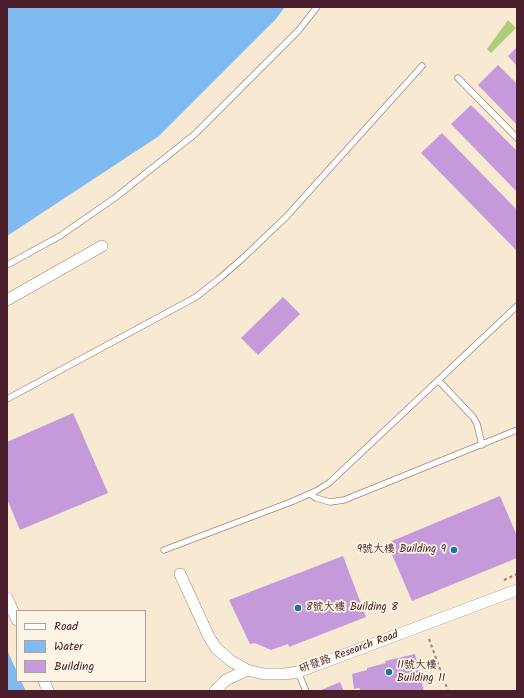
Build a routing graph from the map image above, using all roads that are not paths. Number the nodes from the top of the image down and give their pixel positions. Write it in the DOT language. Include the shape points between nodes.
graph roads {
  1 [pos="317,7"];
  2 [pos="422,66"];
  3 [pos="458,78"];
  4 [pos="517,138"];
  5 [pos="102,246"];
  6 [pos="7,265"];
  7 [pos="7,300"];
  8 [pos="517,306"];
  9 [pos="438,380"];
  10 [pos="7,399"];
  11 [pos="517,430"];
  12 [pos="482,445"];
  13 [pos="310,494"];
  14 [pos="164,550"];
  15 [pos="180,574"];
  16 [pos="517,590"];
  17 [pos="7,598"];
  18 [pos="16,618"];
  19 [pos="247,670"];
  20 [pos="298,672"];
  21 [pos="215,691"];
  22 [pos="306,691"];
  1 -- 6 [label="lane" via="298,30 195,134 116,197 60,236"];
  2 -- 10 [label="lane" via="287,216 220,278 196,297"];
  3 -- 4 [label="lane"];
  5 -- 7 [label="street"];
  8 -- 9 [label="lane"];
  9 -- 12 [label="lane" via="473,417"];
  9 -- 13 [label="lane" via="329,483"];
  11 -- 12 [label="lane"];
  12 -- 13 [label="lane" via="344,500 330,502"];
  13 -- 14 [label="lane"];
  15 -- 19 [label="street, 研發路 Research Road" via="216,648 232,662"];
  16 -- 20 [label="street, 研發路 Research Road"];
  17 -- 18 [label="street"];
  19 -- 20 [label="street, 研發路 Research Road" via="264,674"];
  19 -- 21 [label="street" via="226,680"];
  20 -- 22 [label="lane"];
}
